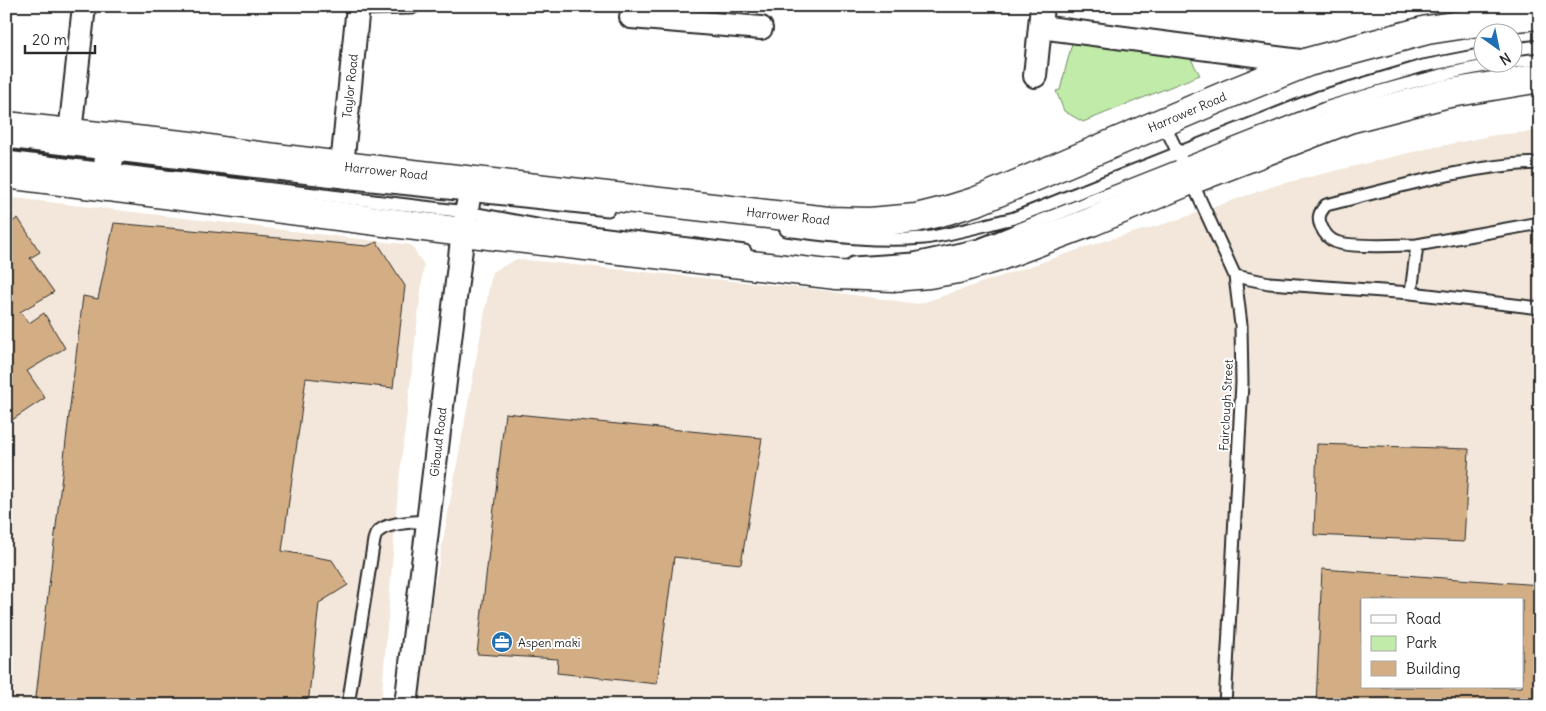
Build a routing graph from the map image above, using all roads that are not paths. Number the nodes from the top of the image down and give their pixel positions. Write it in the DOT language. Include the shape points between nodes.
graph roads {
  1 [pos="84,6"];
  2 [pos="415,6"];
  3 [pos="358,8"];
  4 [pos="705,15"];
  5 [pos="1540,15"];
  6 [pos="631,17"];
  7 [pos="1041,17"];
  8 [pos="762,28"];
  9 [pos="1540,46"];
  10 [pos="1524,48"];
  11 [pos="1474,56"];
  12 [pos="1540,59"];
  13 [pos="1524,61"];
  14 [pos="1308,62"];
  15 [pos="1474,69"];
  16 [pos="1035,76"];
  17 [pos="1540,78"];
  18 [pos="1163,122"];
  19 [pos="6,126"];
  20 [pos="70,133"];
  21 [pos="6,142"];
  22 [pos="1178,153"];
  23 [pos="6,157"];
  24 [pos="109,162"];
  25 [pos="1540,163"];
  26 [pos="342,166"];
  27 [pos="1187,172"];
  28 [pos="6,174"];
  29 [pos="468,205"];
  30 [pos="622,211"];
  31 [pos="1540,223"];
  32 [pos="772,228"];
  33 [pos="1417,245"];
  34 [pos="752,252"];
  35 [pos="842,263"];
  36 [pos="1234,276"];
  37 [pos="1411,293"];
  38 [pos="1540,308"];
  39 [pos="427,521"];
  40 [pos="348,705"];
  41 [pos="406,705"];
  42 [pos="1225,705"];
  1 -- 20 [label="street"];
  2 -- 3 [label="lane"];
  3 -- 26 [label="street, Taylor Road"];
  4 -- 6 [label="street"];
  4 -- 8 [label="street"];
  5 -- 14 [label="main road, Harrower Road" via="1427,30"];
  7 -- 14 [label="street"];
  7 -- 16 [label="street"];
  9 -- 10 [label="lane"];
  11 -- 22 [label="lane" via="1423,66 1319,97"];
  12 -- 13 [label="lane"];
  14 -- 18 [label="main road, Harrower Road"];
  15 -- 27 [label="lane" via="1431,77 1325,108"];
  17 -- 27 [label="main road, Harrower Road" via="1445,94 1349,120"];
  18 -- 22 [label="lane, Fairclough Street"];
  18 -- 29 [label="main road, Harrower Road" via="977,201 916,218 829,221"];
  19 -- 20 [label="main road, Harrower Road"];
  20 -- 24 [label="main road, Harrower Road"];
  21 -- 24 [label="lane"];
  22 -- 27 [label="lane, Fairclough Street"];
  22 -- 32 [label="lane" via="1014,218 943,235 868,239"];
  23 -- 24 [label="lane"];
  24 -- 26 [label="main road, Harrower Road" via="191,146"];
  24 -- 28 [label="main road, Harrower Road"];
  24 -- 29 [label="main road, Harrower Road"];
  24 -- 29 [label="lane"];
  25 -- 33 [label="lane" via="1457,173 1326,205 1320,212 1319,223 1334,241"];
  26 -- 29 [label="main road, Harrower Road"];
  27 -- 29 [label="main road, Harrower Road" via="1091,222 1003,256 958,269 879,277 837,275"];
  27 -- 35 [label="lane" via="979,245 914,259"];
  27 -- 36 [label="lane, Fairclough Street"];
  29 -- 30 [label="lane"];
  29 -- 34 [label="lane" via="542,226"];
  29 -- 39 [label="street, Gibaud Road"];
  31 -- 33 [label="lane"];
  33 -- 37 [label="lane"];
  36 -- 37 [label="lane" via="1269,283"];
  36 -- 42 [label="lane, Fairclough Street" via="1241,325 1242,383"];
  37 -- 38 [label="lane"];
  39 -- 40 [label="lane" via="402,523 376,533"];
  39 -- 41 [label="street, Gibaud Road"];
}
